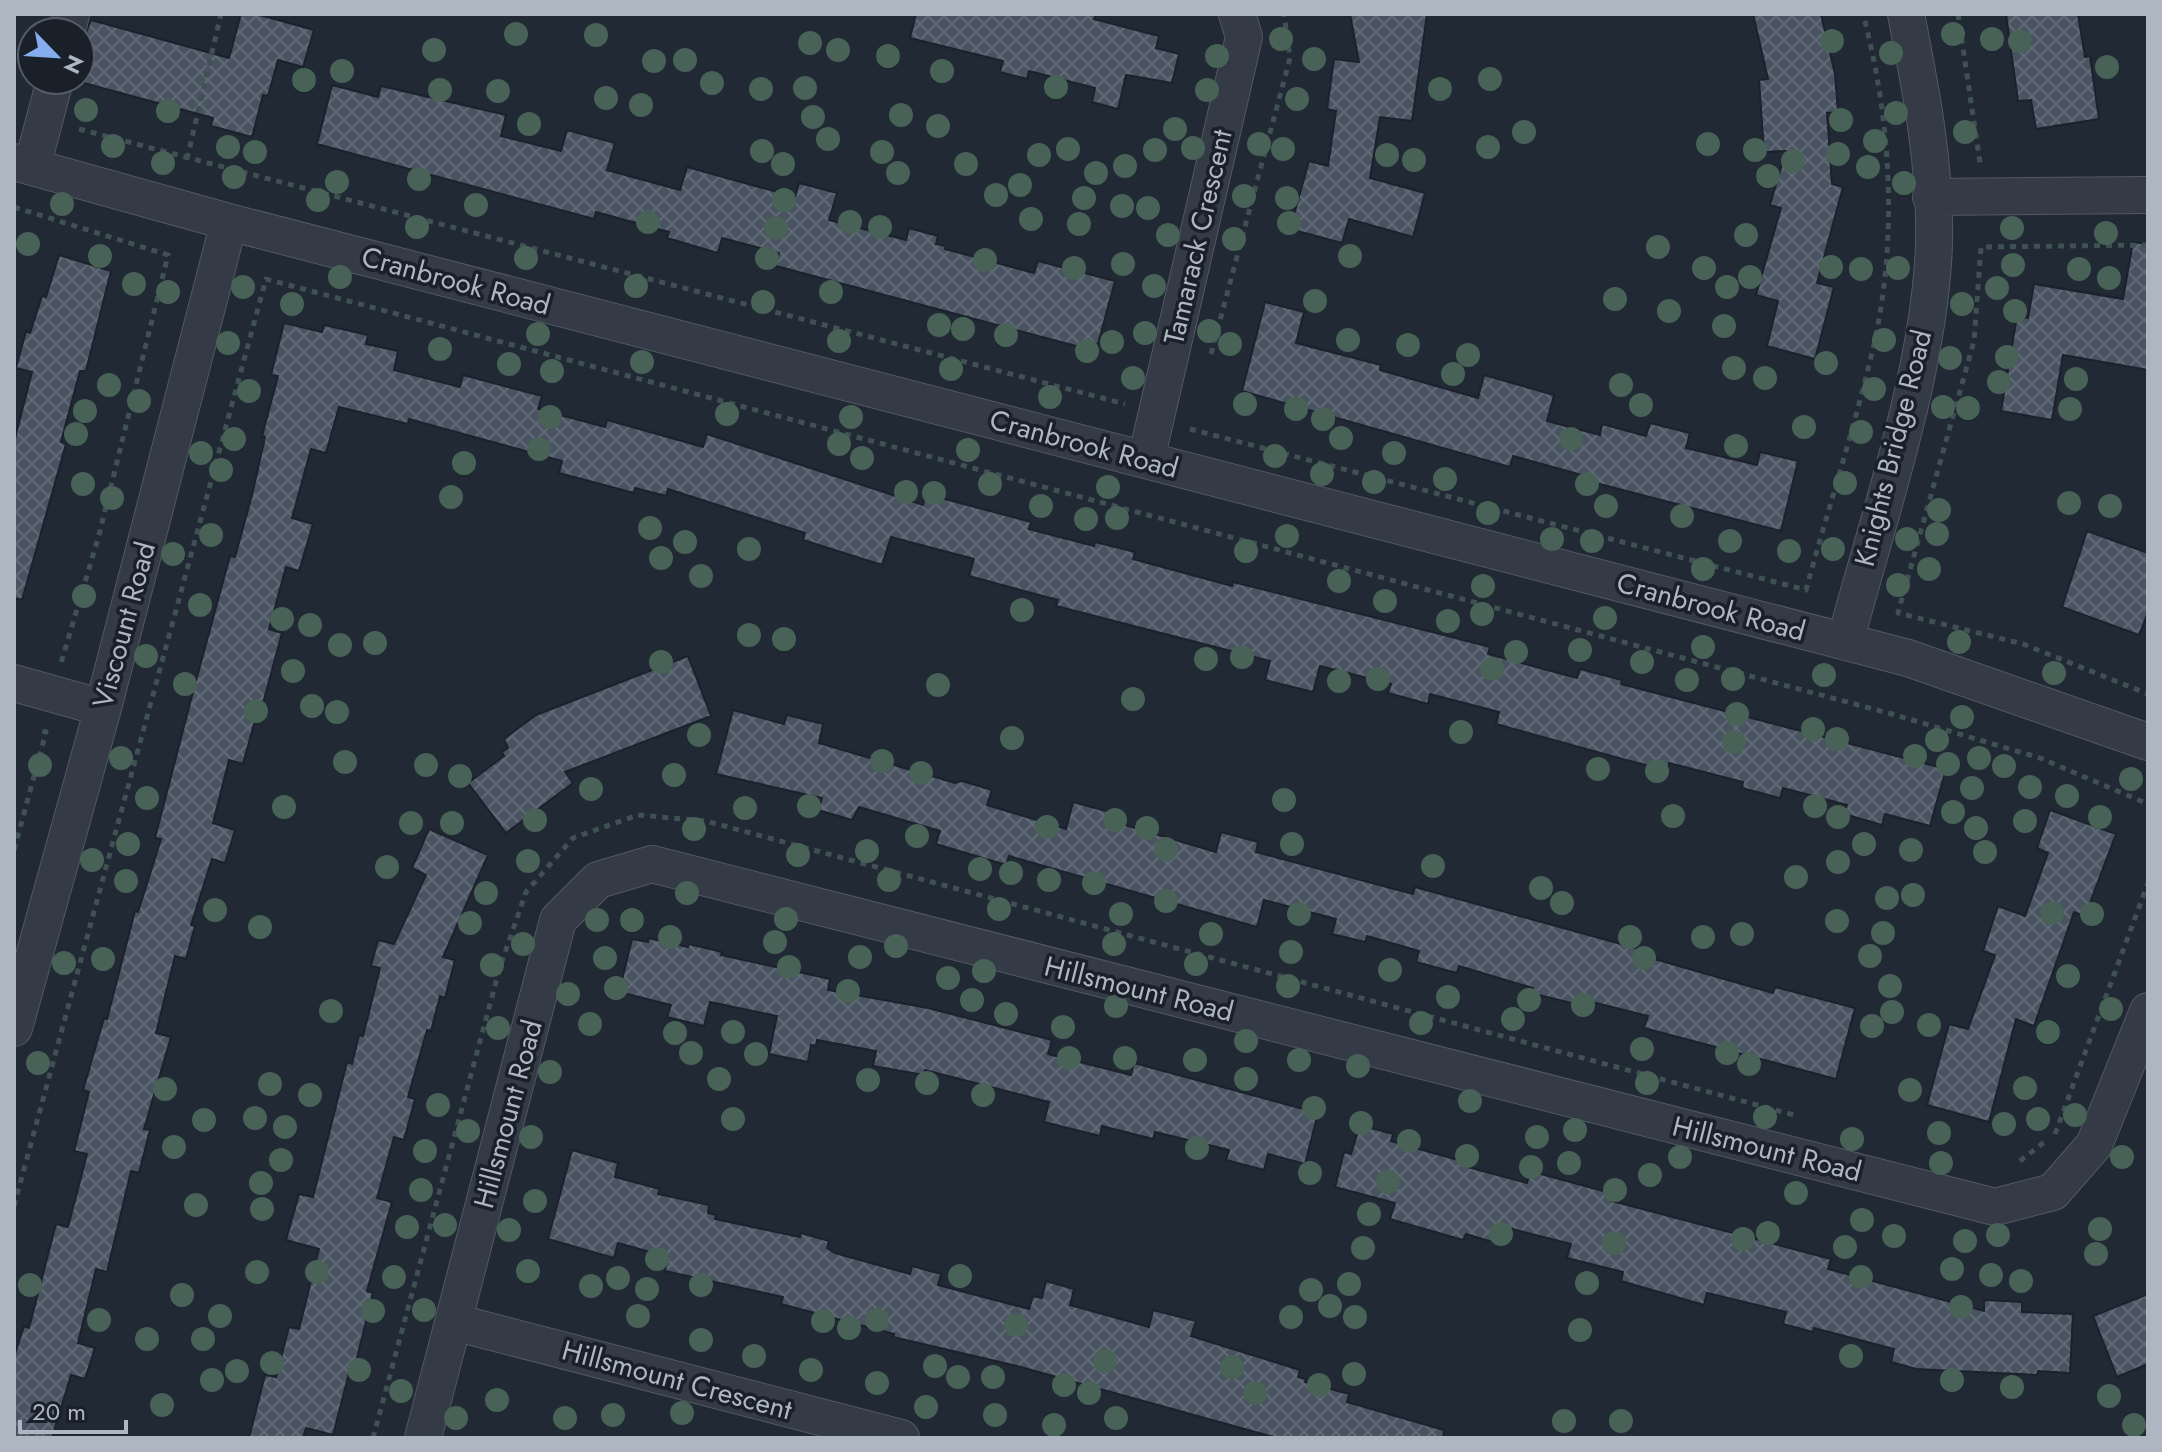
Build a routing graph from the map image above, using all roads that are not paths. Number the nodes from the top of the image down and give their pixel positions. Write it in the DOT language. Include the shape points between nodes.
graph roads {
  1 [pos="1237,14"];
  2 [pos="1906,14"];
  3 [pos="51,96"];
  4 [pos="23,164"];
  5 [pos="2148,195"];
  6 [pos="1931,197"];
  7 [pos="229,222"];
  8 [pos="1146,460"];
  9 [pos="1845,642"];
  10 [pos="14,683"];
  11 [pos="103,708"];
  12 [pos="2148,742"];
  13 [pos="2148,1011"];
  14 [pos="14,1028"];
  15 [pos="454,1322"];
  16 [pos="423,1438"];
  17 [pos="901,1438"];
  1 -- 8 [label="street, Tamarack Crescent" via="1244,37"];
  2 -- 6 [label="street, Knights Bridge Road" via="1927,122"];
  3 -- 4 [label="street"];
  4 -- 7 [label="street, Cranbrook Road"];
  5 -- 6 [label="street"];
  6 -- 9 [label="street, Knights Bridge Road" via="1934,244 1920,357"];
  7 -- 8 [label="street, Cranbrook Road"];
  7 -- 11 [label="street, Viscount Road"];
  8 -- 9 [label="street, Cranbrook Road"];
  9 -- 12 [label="street, Cranbrook Road" via="1908,658"];
  10 -- 11 [label="street"];
  11 -- 14 [label="street, Viscount Road"];
  13 -- 15 [label="street, Hillsmount Road" via="2094,1145 2053,1192 1995,1207 652,864 598,880 558,920"];
  15 -- 16 [label="street, Hillsmount Road"];
  15 -- 17 [label="street, Hillsmount Crescent"];
}
